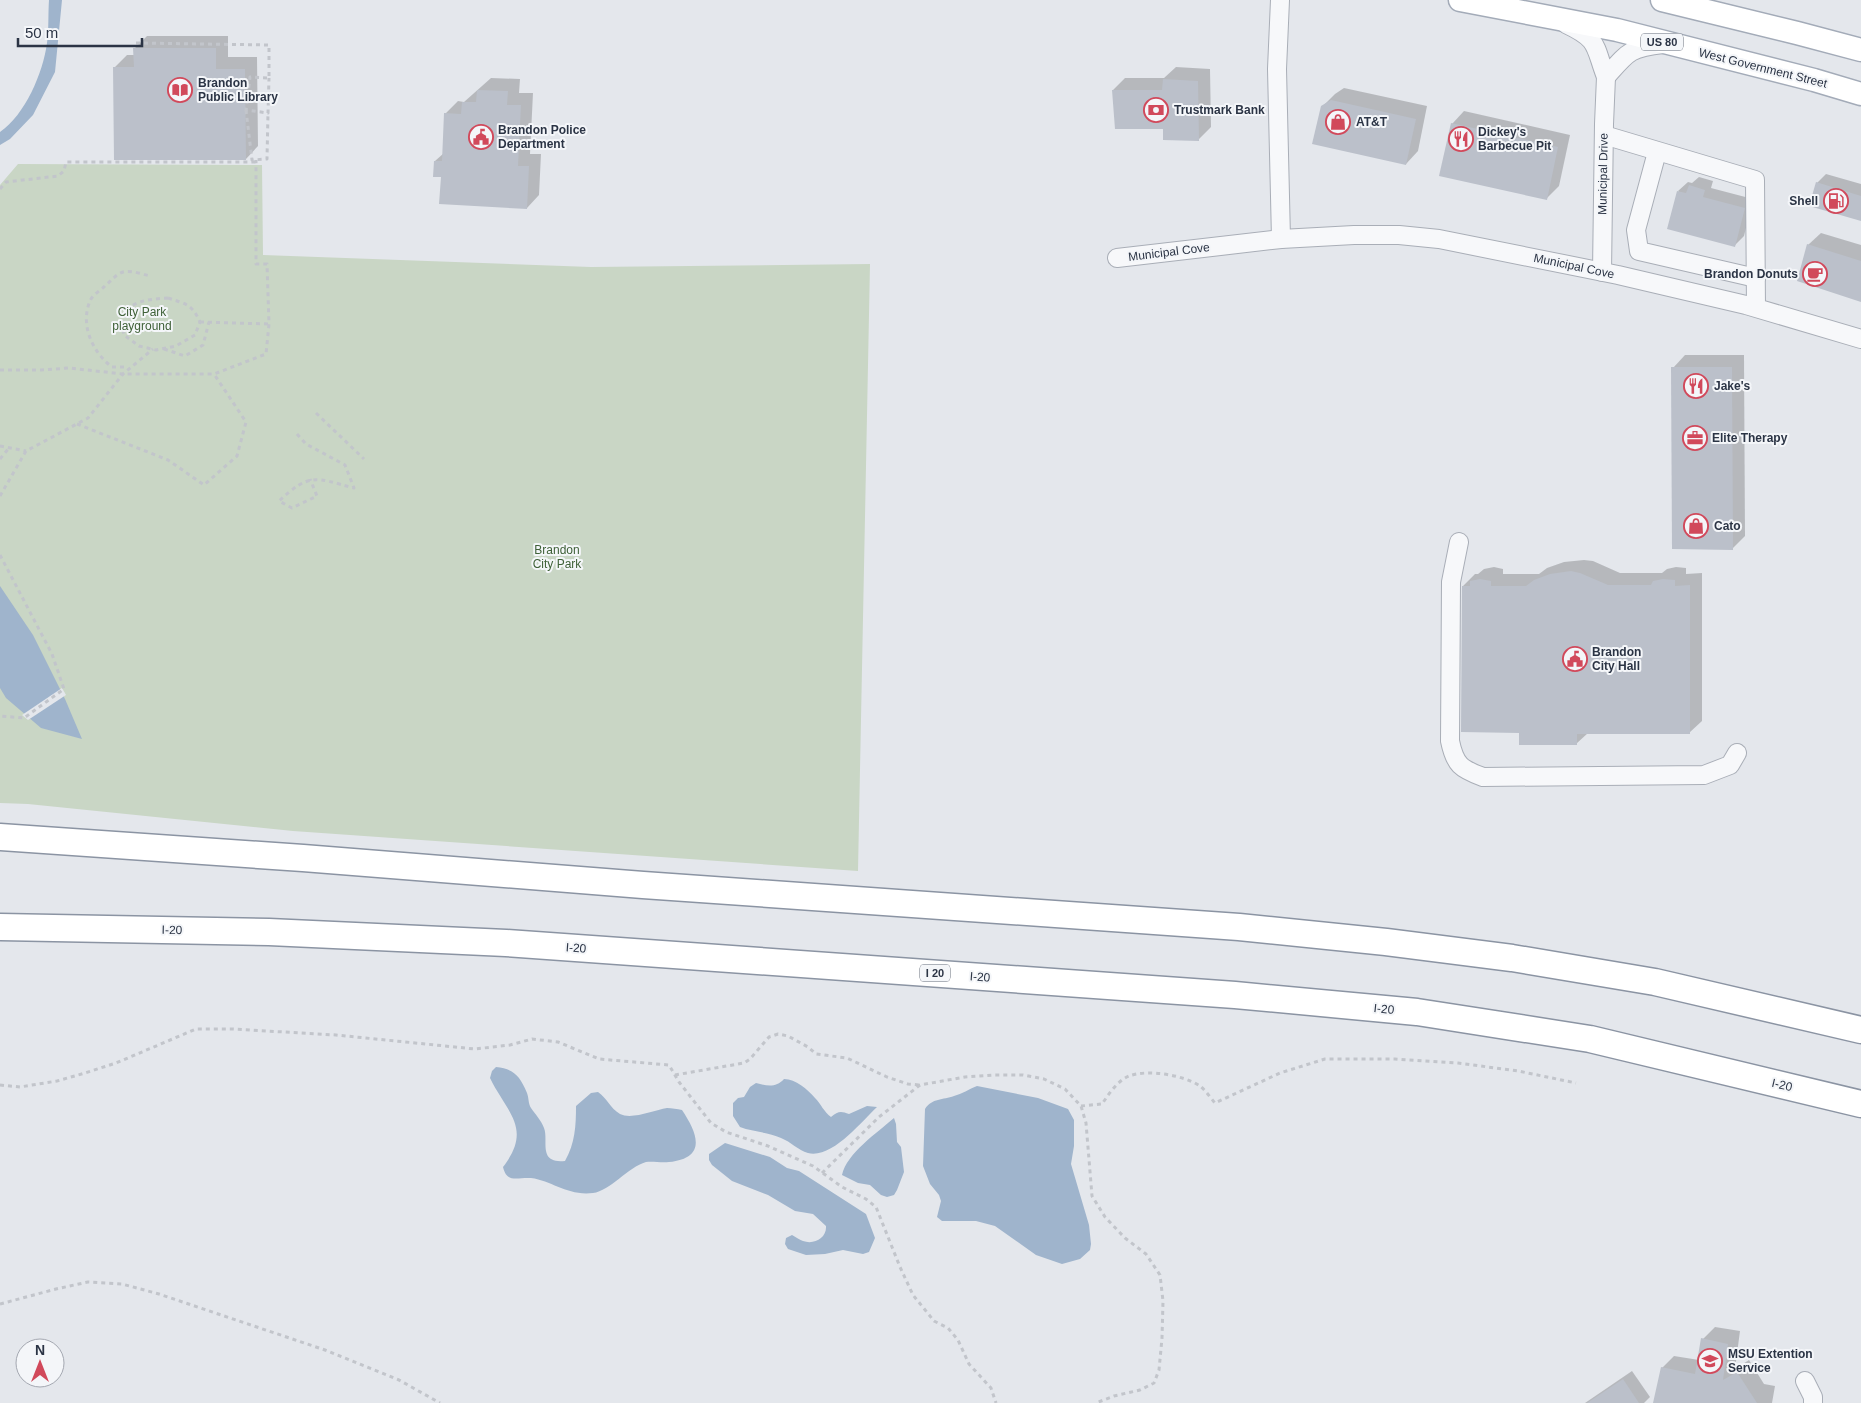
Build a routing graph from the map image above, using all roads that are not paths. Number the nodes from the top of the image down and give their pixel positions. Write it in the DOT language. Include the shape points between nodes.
graph roads {
  1 [pos="1280,0"];
  2 [pos="1460,0"];
  3 [pos="1662,0"];
  4 [pos="1554,18"];
  5 [pos="1669,44"];
  6 [pos="1861,50"];
  7 [pos="1606,77"];
  8 [pos="1861,94"];
  9 [pos="1604,135"];
  10 [pos="1657,152"];
  11 [pos="1281,239"];
  12 [pos="1117,258"];
  13 [pos="1602,272"];
  14 [pos="1756,278"];
  15 [pos="1756,307"];
  16 [pos="1861,339"];
  17 [pos="1459,542"];
  18 [pos="1737,753"];
  19 [pos="0,837"];
  20 [pos="0,927"];
  21 [pos="1861,1030"];
  22 [pos="1861,1104"];
  23 [pos="1805,1381"];
  24 [pos="1814,1403"];
  1 -- 11 [label="street" via="1277,69"];
  2 -- 4 [label="main road, West Government Street / US 80"];
  3 -- 6 [label="main road"];
  4 -- 5 [label="main road, West Government Street / US 80"];
  4 -- 7 [label="street, Municipal Drive" via="1592,41"];
  5 -- 7 [label="street" via="1634,50 1620,60"];
  5 -- 8 [label="main road, West Government Street / US 80"];
  7 -- 9 [label="street, Municipal Drive"];
  9 -- 10 [label="street"];
  9 -- 13 [label="street, Municipal Drive"];
  10 -- 14 [label="street" via="1755,180"];
  10 -- 14 [label="street" via="1636,230 1638,251"];
  11 -- 12 [label="street, Municipal Cove"];
  11 -- 13 [label="street, Municipal Cove" via="1400,235 1440,239"];
  13 -- 15 [label="street, Municipal Cove"];
  14 -- 15 [label="street"];
  15 -- 16 [label="street, Municipal Cove"];
  17 -- 18 [label="street" via="1451,582 1450,741 1453,757 1459,766 1483,777 1704,775 1730,765"];
  19 -- 21 [label="highway" via="1240,927 1327,936 1512,958 1655,982"];
  20 -- 22 [label="highway, I-20 / I 20" via="268,932 497,943 1235,995 1417,1012 1590,1039"];
  23 -- 24 [label="street"];
}
